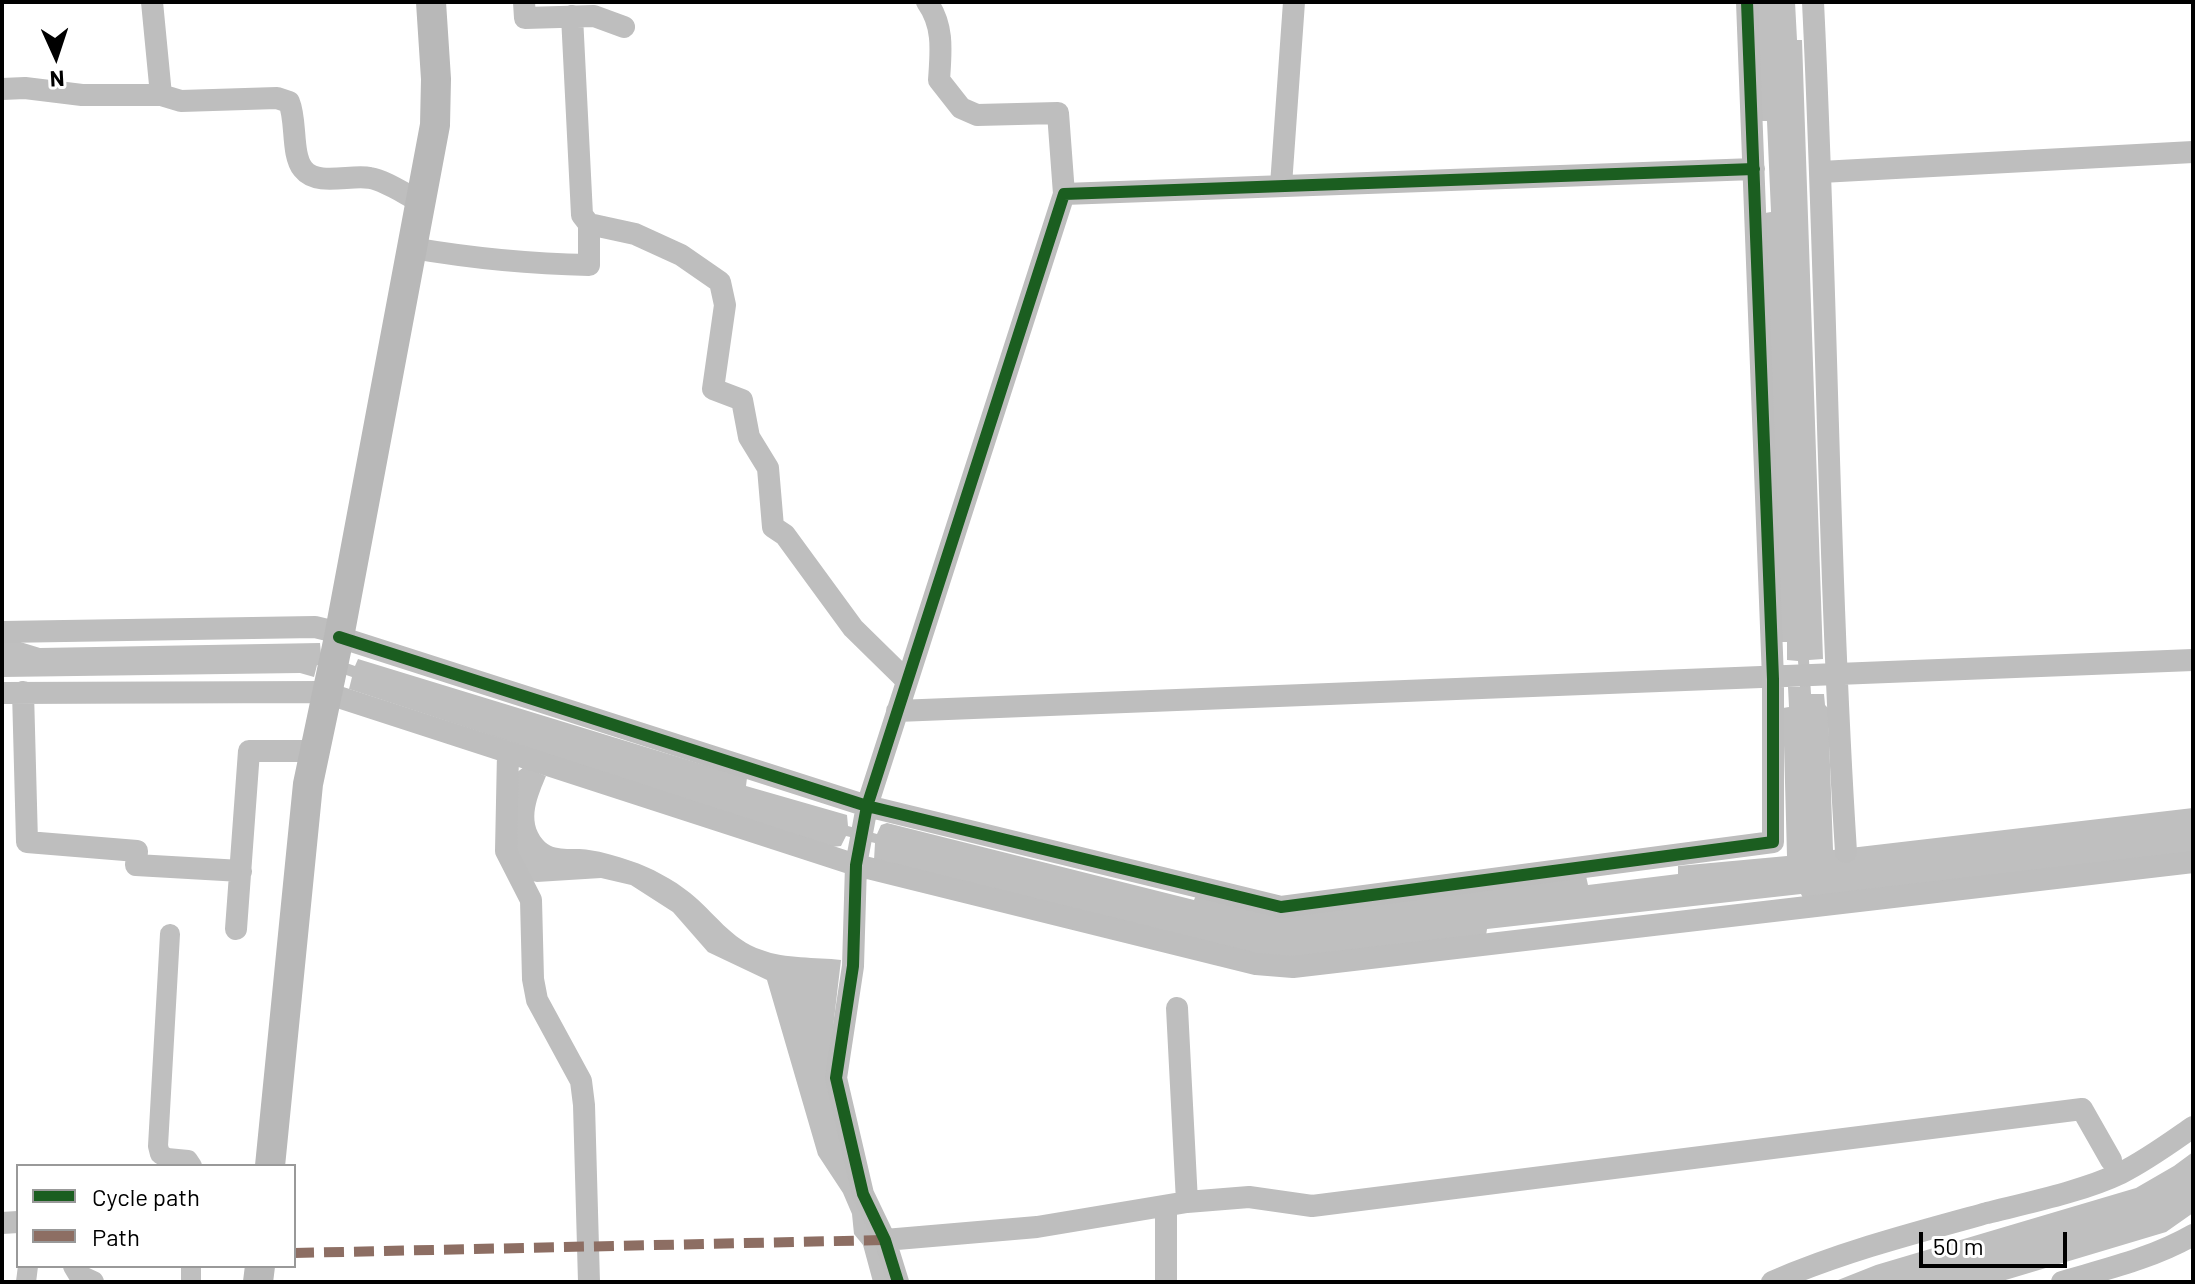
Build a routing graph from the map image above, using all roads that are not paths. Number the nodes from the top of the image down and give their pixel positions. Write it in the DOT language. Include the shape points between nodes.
graph roads {
  1 [pos="152,2"];
  2 [pos="431,2"];
  3 [pos="524,2"];
  4 [pos="927,2"];
  5 [pos="1294,2"];
  6 [pos="1747,2"];
  7 [pos="1813,2"];
  8 [pos="587,11"];
  9 [pos="624,27"];
  10 [pos="2,89"];
  11 [pos="161,95"];
  12 [pos="2193,152"];
  13 [pos="1754,169"];
  14 [pos="1821,172"];
  15 [pos="1281,185"];
  16 [pos="1064,194"];
  17 [pos="421,202"];
  18 [pos="589,224"];
  19 [pos="412,248"];
  20 [pos="2,632"];
  21 [pos="338,641"];
  22 [pos="2193,660"];
  23 [pos="1835,676"];
  24 [pos="1773,679"];
  25 [pos="907,681"];
  26 [pos="328,691"];
  27 [pos="12,693"];
  28 [pos="897,711"];
  29 [pos="315,751"];
  30 [pos="508,753"];
  31 [pos="867,806"];
  32 [pos="1846,852"];
  33 [pos="2193,862"];
  34 [pos="856,865"];
  35 [pos="241,871"];
  36 [pos="236,929"];
  37 [pos="1177,1008"];
  38 [pos="2193,1127"];
  39 [pos="2111,1160"];
  40 [pos="270,1164"];
  41 [pos="1177,1204"];
  42 [pos="2193,1235"];
  43 [pos="885,1240"];
  44 [pos="75,1268"];
  45 [pos="93,1282"];
  46 [pos="589,1282"];
  47 [pos="898,1282"];
  48 [pos="1166,1282"];
  49 [pos="1772,1282"];
  50 [pos="2062,1282"];
  1 -- 11 [label="street"];
  2 -- 17 [label="street" via="435,125"];
  3 -- 8 [label="street" via="525,18"];
  4 -- 16 [label="street" via="936,14 941,38 939,80 961,108 977,115 1058,113"];
  5 -- 15 [label="street"];
  6 -- 13 [label="street"];
  7 -- 14 [label="street"];
  8 -- 9 [label="street"];
  8 -- 18 [label="street" via="582,215"];
  10 -- 11 [label="street"];
  11 -- 17 [label="street" via="181,101 289,102 303,169 314,177 370,178"];
  12 -- 14 [label="street"];
  13 -- 15 [label="street"];
  13 -- 24 [label="street"];
  14 -- 23 [label="street"];
  15 -- 16 [label="street"];
  16 -- 25 [label="street"];
  17 -- 19 [label="street"];
  18 -- 19 [label="street" via="589,265 497,261"];
  18 -- 25 [label="street" via="635,234 681,255 720,282 725,305 713,389 742,400 749,437 768,468 773,527 785,535 853,628"];
  19 -- 21 [label="street"];
  20 -- 21 [label="street" via="315,627"];
  21 -- 26 [label="street"];
  21 -- 31 [label="street"];
  22 -- 23 [label="street"];
  23 -- 24 [label="street"];
  23 -- 32 [label="street"];
  24 -- 28 [label="street"];
  24 -- 31 [label="street" via="1773,842 1281,907"];
  25 -- 28 [label="street"];
  26 -- 27 [label="street"];
  26 -- 29 [label="street"];
  26 -- 30 [label="street"];
  27 -- 35 [label="street" via="27,842 137,851 136,865"];
  28 -- 31 [label="street"];
  29 -- 35 [label="street" via="249,751"];
  29 -- 40 [label="street"];
  30 -- 34 [label="street"];
  30 -- 46 [label="street" via="506,851 531,900 537,1000 581,1081"];
  31 -- 34 [label="street"];
  33 -- 34 [label="street" via="1293,967 1256,964"];
  34 -- 43 [label="street" via="853,966 836,1078 863,1194"];
  35 -- 36 [label="street"];
  37 -- 41 [label="street"];
  38 -- 49 [label="street" via="2119,1174 1899,1236"];
  39 -- 41 [label="street" via="2082,1109 1312,1206 1249,1197"];
  41 -- 43 [label="street" via="1037,1227"];
  41 -- 48 [label="street"];
  42 -- 50 [label="street"];
  43 -- 47 [label="street"];
  44 -- 45 [label="street"];
}
